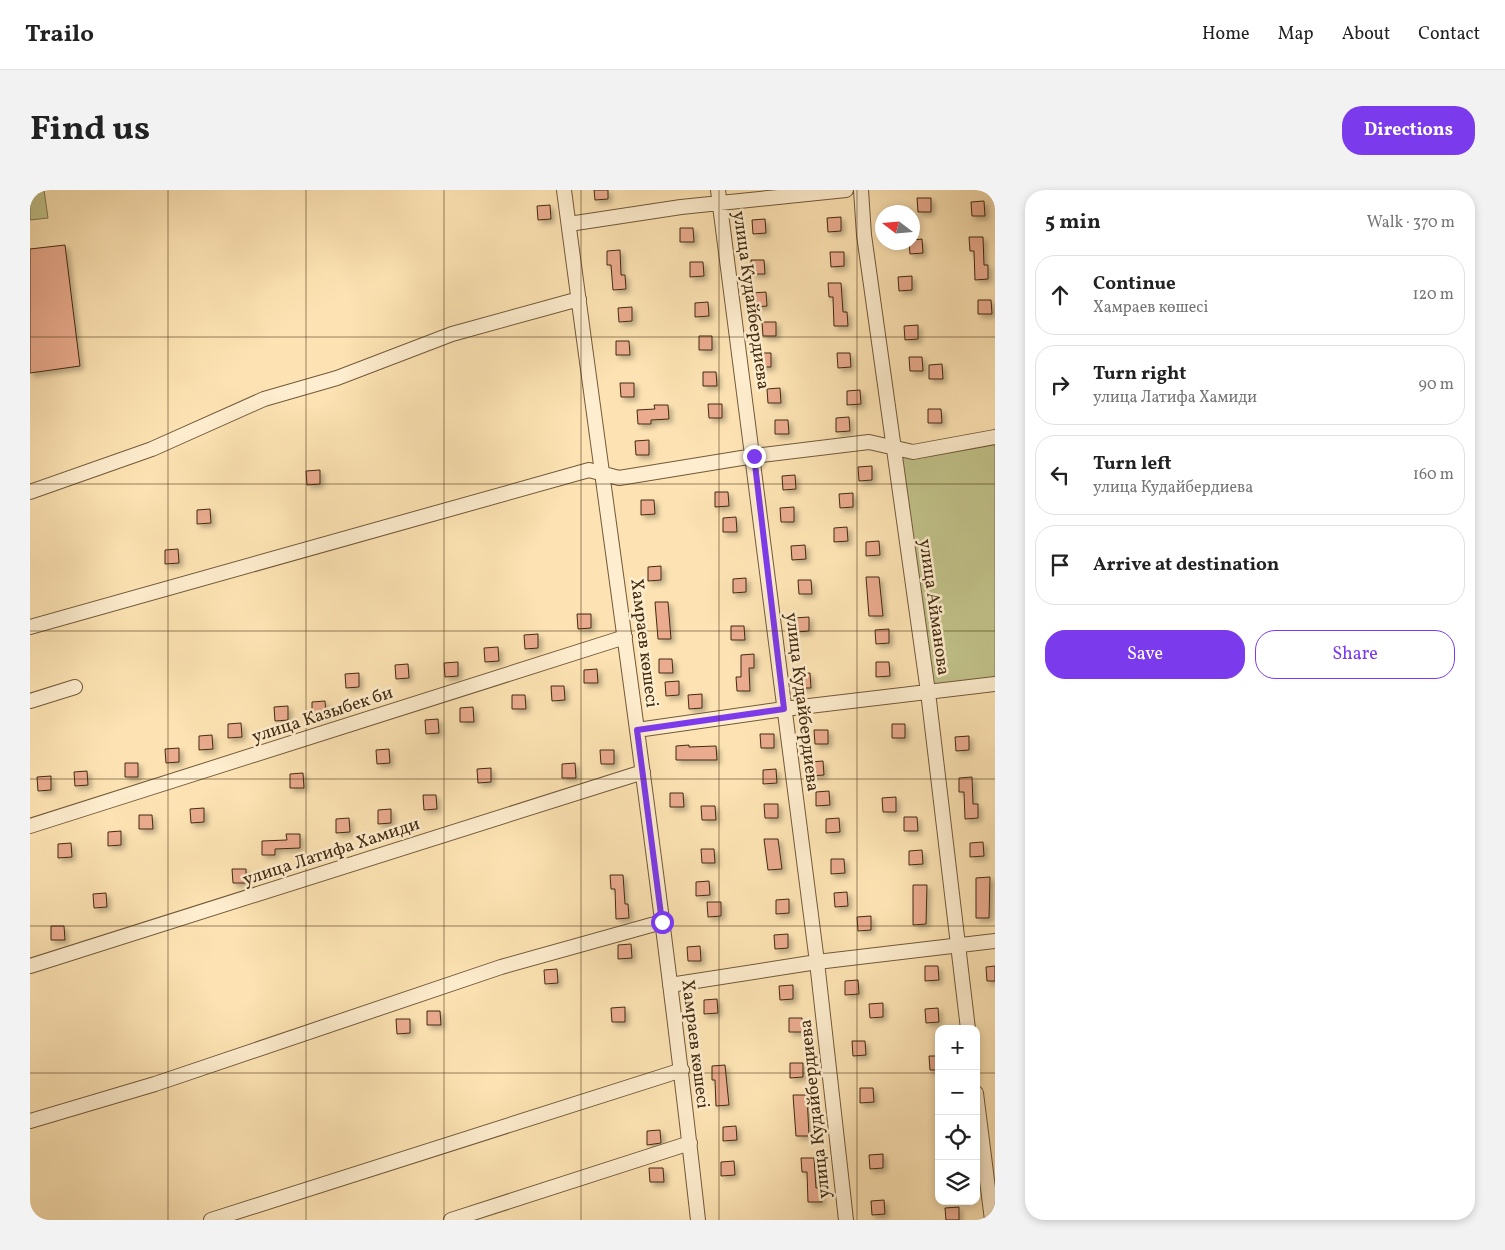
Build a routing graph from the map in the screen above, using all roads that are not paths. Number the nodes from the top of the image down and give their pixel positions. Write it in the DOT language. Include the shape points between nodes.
graph roads {
  1 [pos="564,190"];
  2 [pos="718,190"];
  3 [pos="846,190"];
  4 [pos="861,190"];
  5 [pos="720,205"];
  6 [pos="569,224"];
  7 [pos="579,299"];
  8 [pos="995,437"];
  9 [pos="894,447"];
  10 [pos="754,456"];
  11 [pos="604,474"];
  12 [pos="30,492"];
  13 [pos="30,627"];
  14 [pos="625,637"];
  15 [pos="995,684"];
  16 [pos="75,687"];
  17 [pos="928,692"];
  18 [pos="30,701"];
  19 [pos="784,709"];
  20 [pos="637,730"];
  21 [pos="643,772"];
  22 [pos="30,826"];
  23 [pos="662,922"];
  24 [pos="995,941"];
  25 [pos="958,946"];
  26 [pos="817,962"];
  27 [pos="30,966"];
  28 [pos="670,985"];
  29 [pos="968,1025"];
  30 [pos="682,1070"];
  31 [pos="979,1115"];
  32 [pos="30,1121"];
  33 [pos="690,1143"];
  34 [pos="211,1220"];
  35 [pos="451,1220"];
  36 [pos="698,1220"];
  37 [pos="846,1220"];
  38 [pos="992,1220"];
  1 -- 6 [label="street, Хамраев көшесі"];
  2 -- 5 [label="street, улица Кудайбердиева"];
  3 -- 5 [label="street"];
  4 -- 9 [label="street, улица Айманова" via="864,235"];
  5 -- 6 [label="street"];
  5 -- 10 [label="street, улица Кудайбердиева"];
  6 -- 7 [label="street, Хамраев көшесі"];
  7 -- 11 [label="street, Хамраев көшесі"];
  7 -- 12 [label="street" via="452,334 337,378 264,399 152,449"];
  8 -- 9 [label="street" via="913,452"];
  9 -- 10 [label="street" via="870,442"];
  9 -- 17 [label="street, улица Айманова"];
  10 -- 11 [label="street" via="619,478"];
  10 -- 19 [label="street, улица Кудайбердиева"];
  11 -- 13 [label="street" via="589,470 580,472"];
  11 -- 14 [label="street, Хамраев көшесі"];
  14 -- 20 [label="street, Хамраев көшесі"];
  14 -- 22 [label="street, улица Казыбек би"];
  15 -- 17 [label="street"];
  16 -- 18 [label="street"];
  17 -- 19 [label="street"];
  17 -- 25 [label="street, улица Айманова"];
  19 -- 20 [label="street"];
  19 -- 26 [label="street, улица Кудайбердиева"];
  20 -- 21 [label="street, Хамраев көшесі"];
  21 -- 23 [label="street, Хамраев көшесі"];
  21 -- 27 [label="street, улица Латифа Хамиди"];
  23 -- 28 [label="street, Хамраев көшесі"];
  23 -- 32 [label="street" via="501,967 154,1084"];
  24 -- 25 [label="street"];
  25 -- 26 [label="street"];
  25 -- 29 [label="street, улица Айманова"];
  26 -- 28 [label="street"];
  26 -- 37 [label="street, улица Кудайбердиева"];
  28 -- 30 [label="street, Хамраев көшесі"];
  30 -- 33 [label="street, Хамраев көшесі"];
  30 -- 34 [label="street"];
  31 -- 38 [label="street"];
  33 -- 35 [label="street"];
  33 -- 36 [label="street, Хамраев көшесі"];
}
